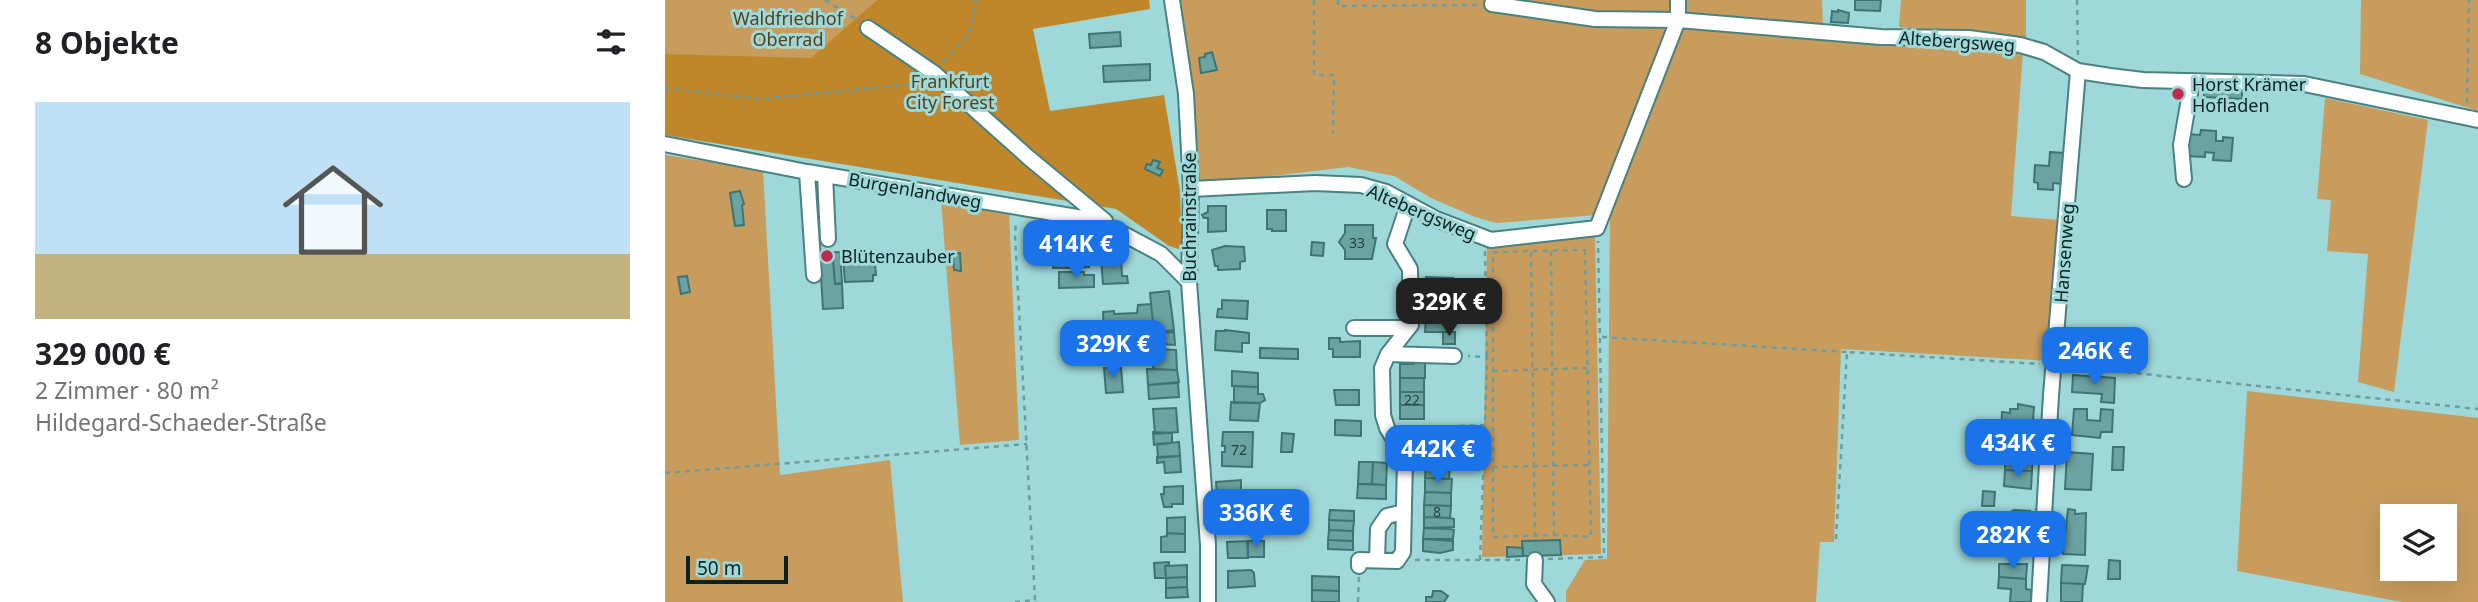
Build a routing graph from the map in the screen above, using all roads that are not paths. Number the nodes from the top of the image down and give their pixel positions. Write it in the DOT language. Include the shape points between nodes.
graph roads {
  1 [pos="1171,0"];
  2 [pos="1678,0"];
  3 [pos="1492,4"];
  4 [pos="1678,20"];
  5 [pos="868,28"];
  6 [pos="2078,71"];
  7 [pos="2192,80"];
  8 [pos="2472,119"];
  9 [pos="665,144"];
  10 [pos="807,172"];
  11 [pos="825,175"];
  12 [pos="2184,179"];
  13 [pos="1191,189"];
  14 [pos="1408,205"];
  15 [pos="1114,229"];
  16 [pos="828,239"];
  17 [pos="814,275"];
  18 [pos="1189,282"];
  19 [pos="1355,328"];
  20 [pos="1408,328"];
  21 [pos="1388,354"];
  22 [pos="1454,356"];
  23 [pos="1404,512"];
  24 [pos="1377,560"];
  25 [pos="1535,560"];
  26 [pos="1359,566"];
  27 [pos="1208,602"];
  28 [pos="1547,602"];
  29 [pos="2039,602"];
  1 -- 13 [label="street, Buchrainstraße" via="1186,94"];
  2 -- 4 [label="street"];
  3 -- 4 [label="street, Altebergsweg" via="1595,19"];
  4 -- 6 [label="street, Altebergsweg" via="1881,37 1969,38 2044,51"];
  4 -- 14 [label="street, Altebergsweg" via="1597,228 1485,239"];
  5 -- 15 [label="street" via="934,73"];
  6 -- 7 [label="street, Altebergsweg" via="2143,80"];
  6 -- 29 [label="street, Hansenweg"];
  7 -- 8 [label="street, Altebergsweg" via="2304,84"];
  7 -- 12 [label="street" via="2181,145"];
  9 -- 10 [label="street, Burgenlandweg"];
  10 -- 11 [label="street, Burgenlandweg"];
  10 -- 17 [label="street"];
  11 -- 15 [label="street, Burgenlandweg" via="1083,218"];
  11 -- 16 [label="street"];
  13 -- 14 [label="street, Altebergsweg" via="1341,183 1375,188"];
  13 -- 18 [label="street, Buchrainstraße"];
  14 -- 20 [label="street" via="1395,239 1411,269"];
  15 -- 18 [label="street, Burgenlandweg" via="1161,254"];
  18 -- 27 [label="street, Buchrainstraße"];
  19 -- 20 [label="street"];
  20 -- 21 [label="street"];
  21 -- 22 [label="street"];
  21 -- 23 [label="street" via="1382,368 1383,415 1405,458"];
  23 -- 24 [label="street" via="1387,516 1378,529"];
  23 -- 24 [label="street" via="1403,552 1398,561"];
  24 -- 26 [label="street" via="1359,560"];
  25 -- 28 [label="street" via="1534,584"];
}
